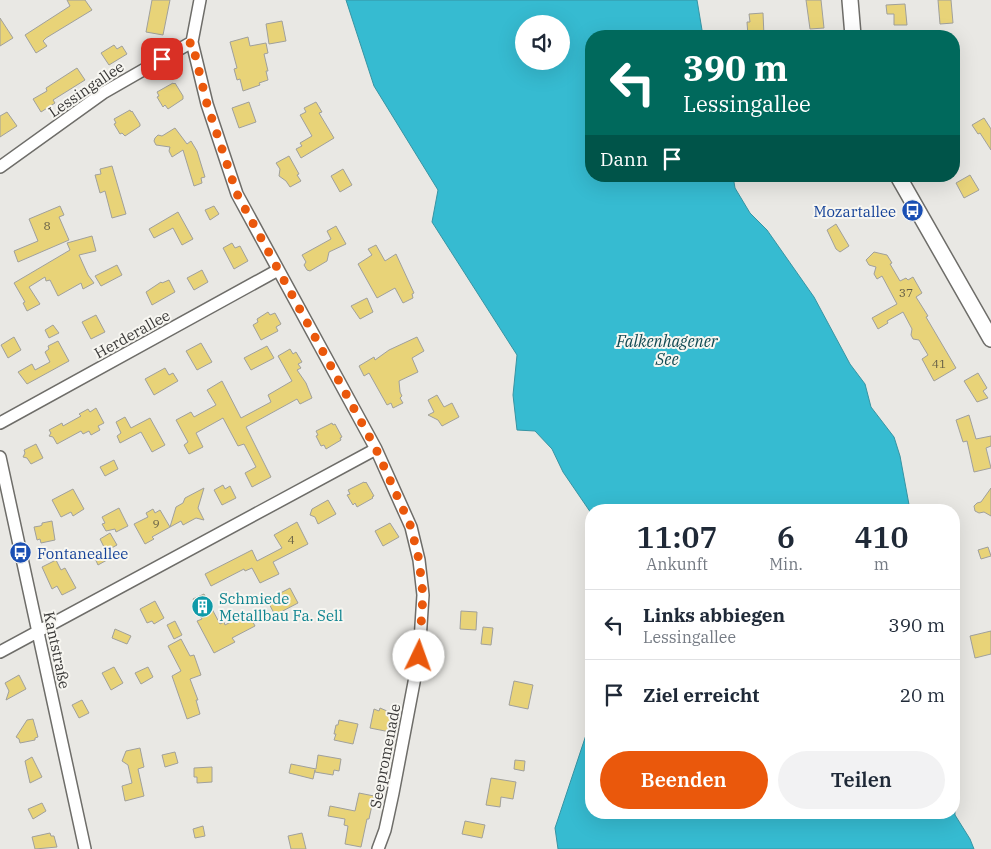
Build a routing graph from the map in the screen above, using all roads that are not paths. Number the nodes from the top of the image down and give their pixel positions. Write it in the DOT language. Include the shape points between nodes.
graph roads {
  1 [pos="200,0"];
  2 [pos="850,0"];
  3 [pos="852,30"];
  4 [pos="192,42"];
  5 [pos="0,167"];
  6 [pos="901,182"];
  7 [pos="278,270"];
  8 [pos="991,339"];
  9 [pos="0,423"];
  10 [pos="376,449"];
  11 [pos="0,457"];
  12 [pos="38,632"];
  13 [pos="0,652"];
  14 [pos="85,849"];
  15 [pos="378,849"];
  1 -- 4 [label="street, Seepromenade"];
  2 -- 3 [label="street"];
  4 -- 5 [label="street, Lessingallee" via="103,93"];
  4 -- 7 [label="street, Seepromenade" via="207,104 237,194"];
  6 -- 8 [label="street"];
  7 -- 9 [label="street, Herderallee"];
  7 -- 10 [label="street, Seepromenade"];
  10 -- 12 [label="street"];
  10 -- 15 [label="street, Seepromenade" via="411,527 423,595 419,656 393,793"];
  11 -- 12 [label="street, Kantstraße"];
  12 -- 13 [label="street"];
  12 -- 14 [label="street, Kantstraße"];
}
